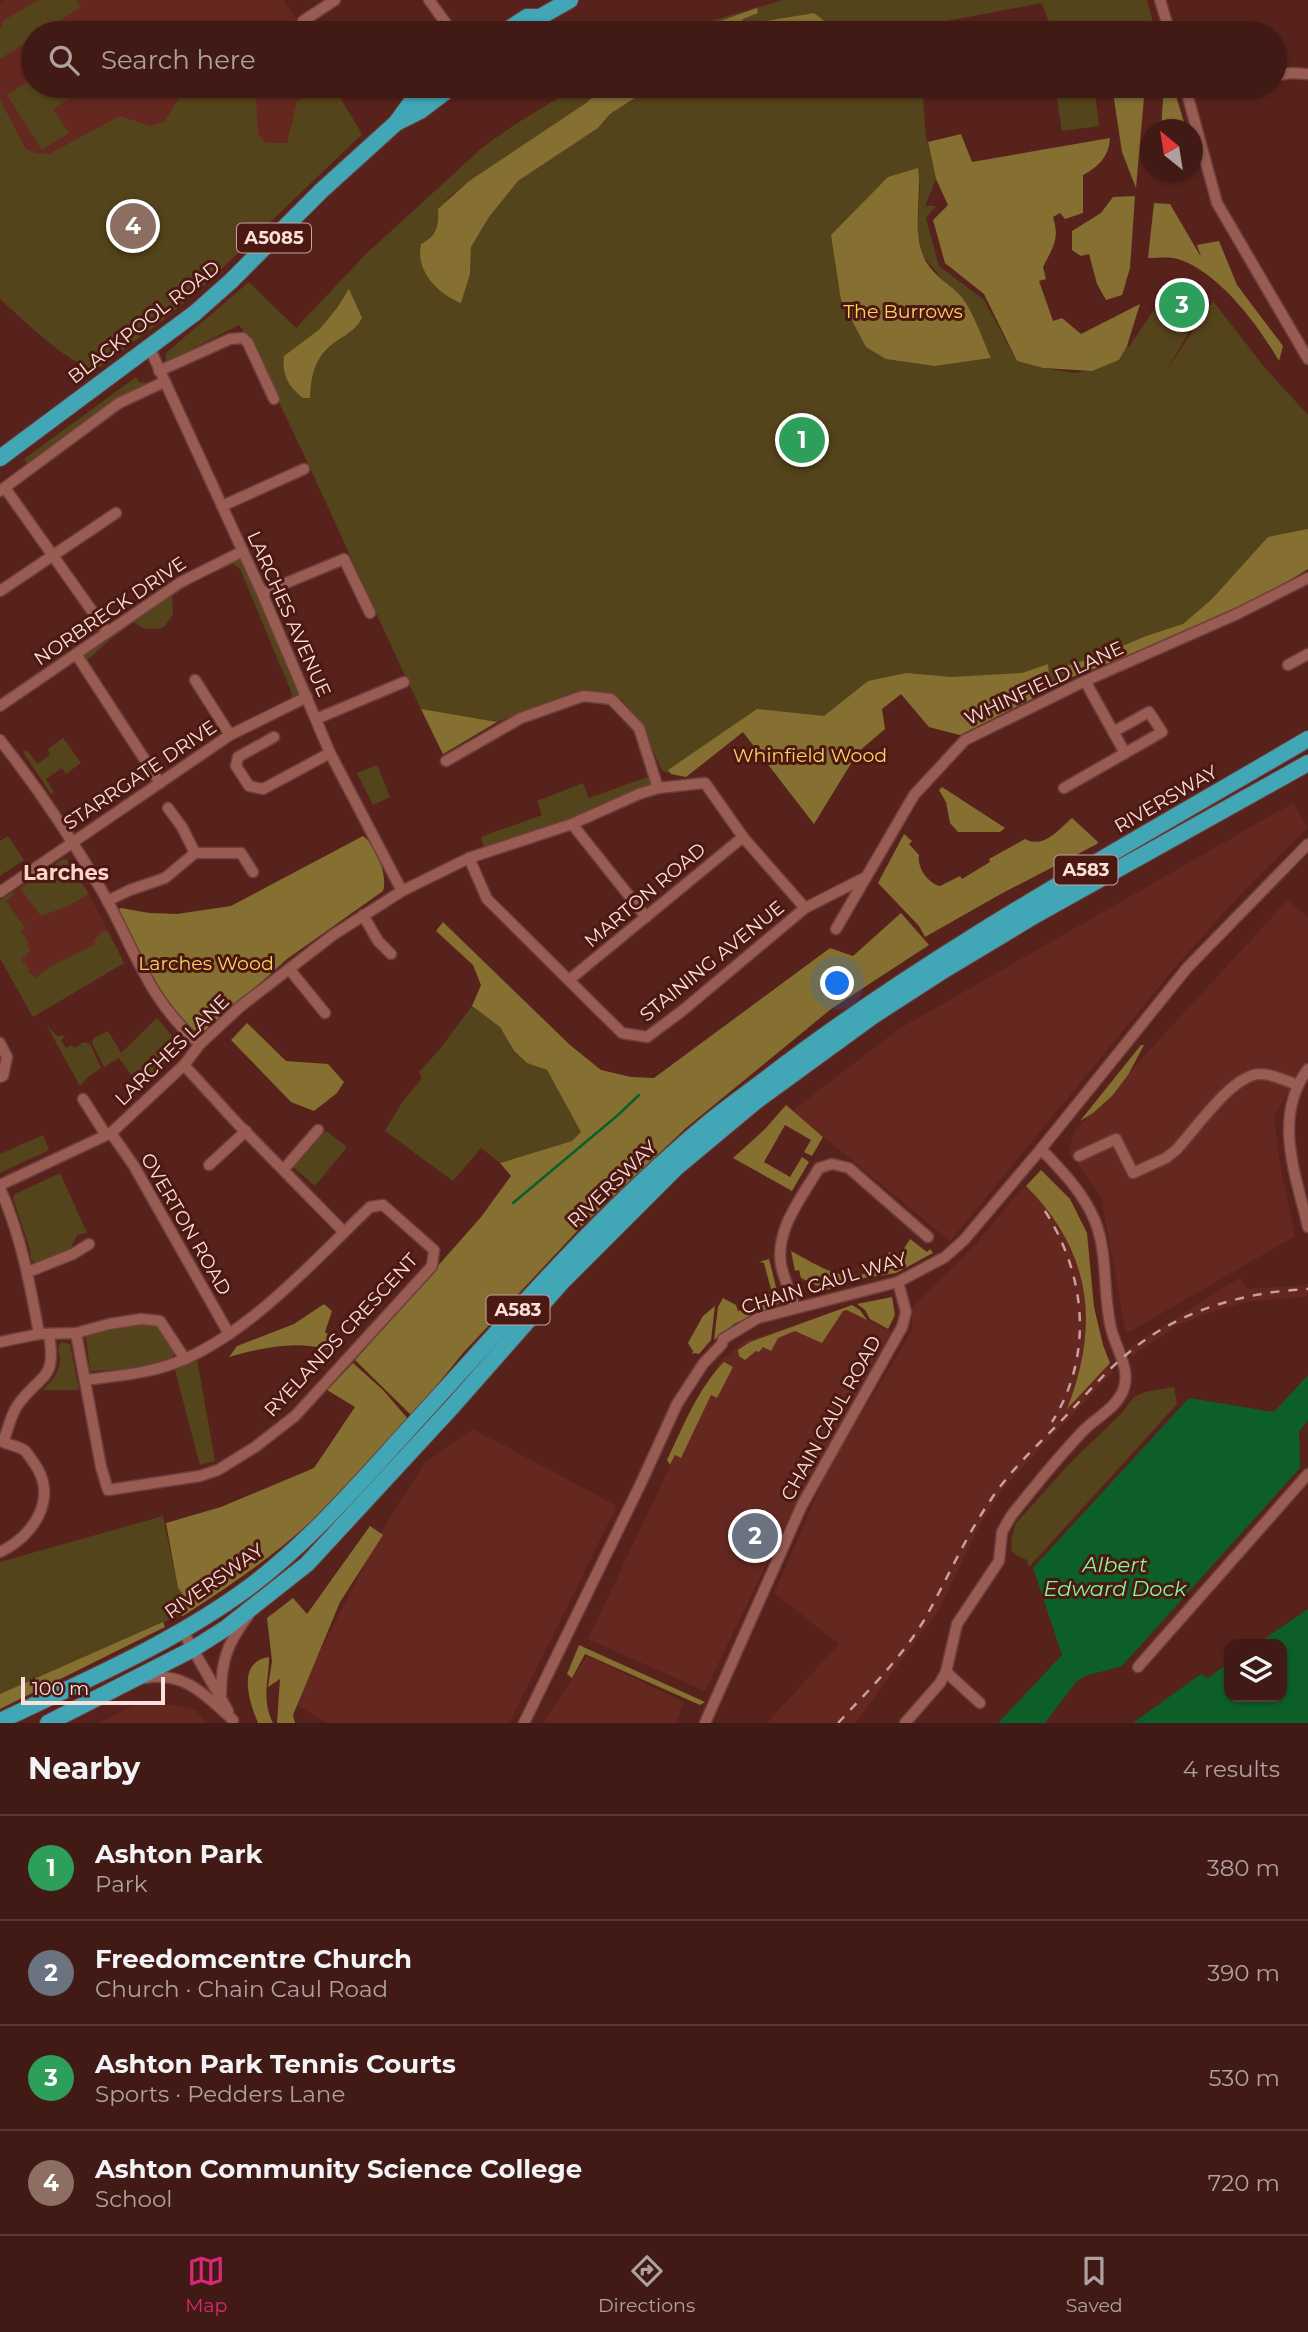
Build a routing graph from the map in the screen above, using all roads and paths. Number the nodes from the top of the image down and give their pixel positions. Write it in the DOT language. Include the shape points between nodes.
graph roads {
  1 [pos="335,0"];
  2 [pos="429,0"];
  3 [pos="570,0"];
  4 [pos="1160,0"];
  5 [pos="540,17"];
  6 [pos="303,21"];
  7 [pos="444,21"];
  8 [pos="521,21"];
  9 [pos="538,21"];
  10 [pos="1166,21"];
  11 [pos="1287,74"];
  12 [pos="1308,74"];
  13 [pos="416,98"];
  14 [pos="437,98"];
  15 [pos="1188,98"];
  16 [pos="396,123"];
  17 [pos="150,349"];
  18 [pos="1306,353"];
  19 [pos="161,377"];
  20 [pos="274,399"];
  21 [pos="0,458"];
  22 [pos="304,469"];
  23 [pos="3,489"];
  24 [pos="222,506"];
  25 [pos="116,513"];
  26 [pos="243,551"];
  27 [pos="52,556"];
  28 [pos="1308,578"];
  29 [pos="0,591"];
  30 [pos="262,593"];
  31 [pos="370,613"];
  32 [pos="107,632"];
  33 [pos="76,654"];
  34 [pos="1308,654"];
  35 [pos="1287,665"];
  36 [pos="195,680"];
  37 [pos="1085,681"];
  38 [pos="404,682"];
  39 [pos="307,697"];
  40 [pos="0,706"];
  41 [pos="316,719"];
  42 [pos="249,726"];
  43 [pos="1113,732"];
  44 [pos="230,735"];
  45 [pos="274,737"];
  46 [pos="1308,739"];
  47 [pos="0,740"];
  48 [pos="259,745"];
  49 [pos="330,753"];
  50 [pos="1125,753"];
  51 [pos="446,761"];
  52 [pos="1308,763"];
  53 [pos="160,783"];
  54 [pos="659,788"];
  55 [pos="1064,788"];
  56 [pos="168,808"];
  57 [pos="572,824"];
  58 [pos="743,836"];
  59 [pos="72,842"];
  60 [pos="1308,844"];
  61 [pos="195,853"];
  62 [pos="469,858"];
  63 [pos="253,872"];
  64 [pos="866,877"];
  65 [pos="402,891"];
  66 [pos="0,892"];
  67 [pos="107,901"];
  68 [pos="805,908"];
  69 [pos="363,915"];
  70 [pos="646,916"];
  71 [pos="836,929"];
  72 [pos="391,954"];
  73 [pos="290,970"];
  74 [pos="569,980"];
  75 [pos="325,1013"];
  76 [pos="0,1043"];
  77 [pos="200,1044"];
  78 [pos="184,1065"];
  79 [pos="1308,1069"];
  80 [pos="0,1077"];
  81 [pos="1298,1085"];
  82 [pos="83,1099"];
  83 [pos="318,1130"];
  84 [pos="246,1131"];
  85 [pos="108,1134"];
  86 [pos="1041,1149"];
  87 [pos="1079,1156"];
  88 [pos="209,1165"];
  89 [pos="284,1169"];
  90 [pos="0,1187"];
  91 [pos="1308,1227"];
  92 [pos="344,1232"];
  93 [pos="928,1237"];
  94 [pos="89,1244"];
  95 [pos="28,1272"];
  96 [pos="898,1282"];
  97 [pos="795,1308"];
  98 [pos="76,1333"];
  99 [pos="44,1334"];
  100 [pos="229,1334"];
  101 [pos="0,1342"];
  102 [pos="185,1359"];
  103 [pos="85,1380"];
  104 [pos="1,1442"];
  105 [pos="1308,1474"];
  106 [pos="0,1552"];
  107 [pos="257,1605"];
  108 [pos="189,1641"];
  109 [pos="1138,1667"];
  110 [pos="946,1672"];
  111 [pos="129,1682"];
  112 [pos="221,1698"];
  113 [pos="980,1703"];
  114 [pos="0,1721"];
  115 [pos="234,1721"];
  116 [pos="48,1723"];
  117 [pos="524,1723"];
  118 [pos="705,1723"];
  119 [pos="905,1723"];
  1 -- 6 [label="street"];
  2 -- 7 [label="street"];
  3 -- 5 [label="highway"];
  4 -- 10 [label="street"];
  5 -- 8 [label="highway"];
  5 -- 9 [label="highway"];
  11 -- 12 [label="street"];
  13 -- 16 [label="highway, BLACKPOOL ROAD / A5085"];
  14 -- 16 [label="highway, BLACKPOOL ROAD / A5085"];
  15 -- 18 [label="street" via="1217,203"];
  16 -- 17 [label="highway, BLACKPOOL ROAD / A5085" via="222,290"];
  17 -- 19 [label="street, LARCHES AVENUE"];
  17 -- 21 [label="highway, BLACKPOOL ROAD / A5085"];
  19 -- 20 [label="street" via="230,339 243,338"];
  19 -- 23 [label="street"];
  19 -- 24 [label="street, LARCHES AVENUE"];
  22 -- 24 [label="street"];
  23 -- 27 [label="street"];
  24 -- 26 [label="street, LARCHES AVENUE"];
  25 -- 27 [label="street"];
  26 -- 30 [label="street, LARCHES AVENUE"];
  26 -- 32 [label="street, NORBRECK DRIVE" via="181,583"];
  27 -- 29 [label="street"];
  27 -- 32 [label="street"];
  28 -- 37 [label="street, WHINFIELD LANE"];
  30 -- 31 [label="street" via="344,559"];
  30 -- 39 [label="street, LARCHES AVENUE"];
  32 -- 33 [label="street, NORBRECK DRIVE"];
  33 -- 40 [label="street, NORBRECK DRIVE"];
  33 -- 53 [label="street"];
  34 -- 35 [label="street"];
  36 -- 44 [label="street"];
  37 -- 43 [label="street"];
  37 -- 64 [label="street, WHINFIELD LANE" via="965,740 914,795"];
  38 -- 41 [label="street"];
  39 -- 41 [label="street, LARCHES AVENUE"];
  39 -- 42 [label="street, STARRGATE DRIVE"];
  41 -- 49 [label="street, LARCHES AVENUE"];
  42 -- 44 [label="street, STARRGATE DRIVE"];
  42 -- 48 [label="street"];
  43 -- 50 [label="street"];
  43 -- 50 [label="street" via="1149,712 1162,732"];
  44 -- 53 [label="street, STARRGATE DRIVE"];
  45 -- 48 [label="street"];
  46 -- 108 [label="highway, RIVERSWAY / A583" via="918,971 818,1039 703,1127 546,1279 315,1531"];
  47 -- 59 [label="street"];
  48 -- 49 [label="street" via="238,757 236,766 248,786 263,789"];
  49 -- 65 [label="street, LARCHES AVENUE"];
  50 -- 55 [label="street"];
  51 -- 54 [label="street" via="522,718 583,696 611,699 639,728"];
  52 -- 107 [label="highway, RIVERSWAY / A583" via="941,972 755,1102 677,1167 562,1282 307,1564"];
  53 -- 59 [label="street, STARRGATE DRIVE"];
  54 -- 57 [label="street, LARCHES LANE"];
  54 -- 58 [label="street, LARCHES LANE" via="705,783"];
  56 -- 61 [label="street"];
  57 -- 62 [label="street, LARCHES LANE"];
  57 -- 70 [label="street"];
  58 -- 68 [label="street"];
  58 -- 70 [label="street, MARTON ROAD"];
  59 -- 66 [label="street, STARRGATE DRIVE"];
  59 -- 67 [label="street"];
  60 -- 86 [label="street, CHAIN CAUL WAY" via="1187,968"];
  61 -- 63 [label="street" via="241,853"];
  61 -- 67 [label="street" via="164,878"];
  62 -- 65 [label="street, LARCHES LANE"];
  62 -- 74 [label="street, STAINING AVENUE" via="487,899"];
  64 -- 68 [label="street"];
  64 -- 71 [label="street, WHINFIELD LANE"];
  65 -- 69 [label="street, LARCHES LANE"];
  67 -- 77 [label="street" via="158,998"];
  68 -- 74 [label="street, STAINING AVENUE" via="647,1037 622,1032"];
  69 -- 72 [label="street"];
  69 -- 73 [label="street, LARCHES LANE"];
  70 -- 74 [label="street, MARTON ROAD"];
  73 -- 75 [label="street"];
  73 -- 77 [label="street, LARCHES LANE"];
  76 -- 80 [label="street" via="7,1057"];
  77 -- 78 [label="street, LARCHES LANE"];
  78 -- 84 [label="street"];
  78 -- 85 [label="street, LARCHES LANE"];
  79 -- 81 [label="street"];
  81 -- 87 [label="street" via="1263,1074 1242,1079 1177,1150 1133,1173 1116,1139"];
  81 -- 91 [label="street" via="1287,1127"];
  82 -- 85 [label="street, OVERTON ROAD"];
  83 -- 89 [label="street"];
  84 -- 88 [label="street"];
  84 -- 89 [label="street"];
  85 -- 90 [label="street, LARCHES LANE"];
  85 -- 100 [label="street, OVERTON ROAD" via="134,1166"];
  86 -- 96 [label="street, CHAIN CAUL WAY" via="964,1240 945,1257"];
  86 -- 110 [label="street" via="1082,1196 1096,1223 1125,1387 1115,1404 1085,1429 1006,1524 999,1561 957,1624"];
  89 -- 92 [label="street"];
  90 -- 95 [label="street"];
  92 -- 100 [label="street"];
  92 -- 103 [label="street, RYELANDS CRESCENT" via="370,1207 383,1205 434,1250 432,1266 295,1416 218,1470 108,1490"];
  93 -- 97 [label="street" via="849,1168 832,1164 819,1168 784,1227 780,1244 781,1265"];
  94 -- 95 [label="street"];
  95 -- 99 [label="street"];
  96 -- 97 [label="street, CHAIN CAUL WAY"];
  96 -- 118 [label="street, CHAIN CAUL ROAD" via="906,1312 901,1327 802,1505"];
  97 -- 117 [label="street, CHAIN CAUL WAY" via="739,1327 723,1339 696,1374 677,1404"];
  98 -- 99 [label="street"];
  98 -- 102 [label="street" via="109,1324 160,1321"];
  98 -- 103 [label="street, RYELANDS CRESCENT"];
  99 -- 101 [label="street"];
  99 -- 104 [label="street" via="52,1361 16,1408"];
  100 -- 102 [label="street"];
  102 -- 103 [label="street" via="152,1370"];
  104 -- 106 [label="street" via="25,1450 42,1474 45,1488 37,1520 28,1534"];
  105 -- 109 [label="street"];
  107 -- 108 [label="highway, RIVERSWAY / A583"];
  107 -- 112 [label="street" via="222,1662"];
  108 -- 111 [label="highway, RIVERSWAY / A583"];
  108 -- 112 [label="street"];
  108 -- 114 [label="highway, RIVERSWAY / A583"];
  110 -- 113 [label="street"];
  110 -- 119 [label="street"];
  111 -- 115 [label="street" via="160,1676 184,1682 199,1689"];
  111 -- 116 [label="highway, RIVERSWAY / A583"];
  112 -- 115 [label="street"];
}
